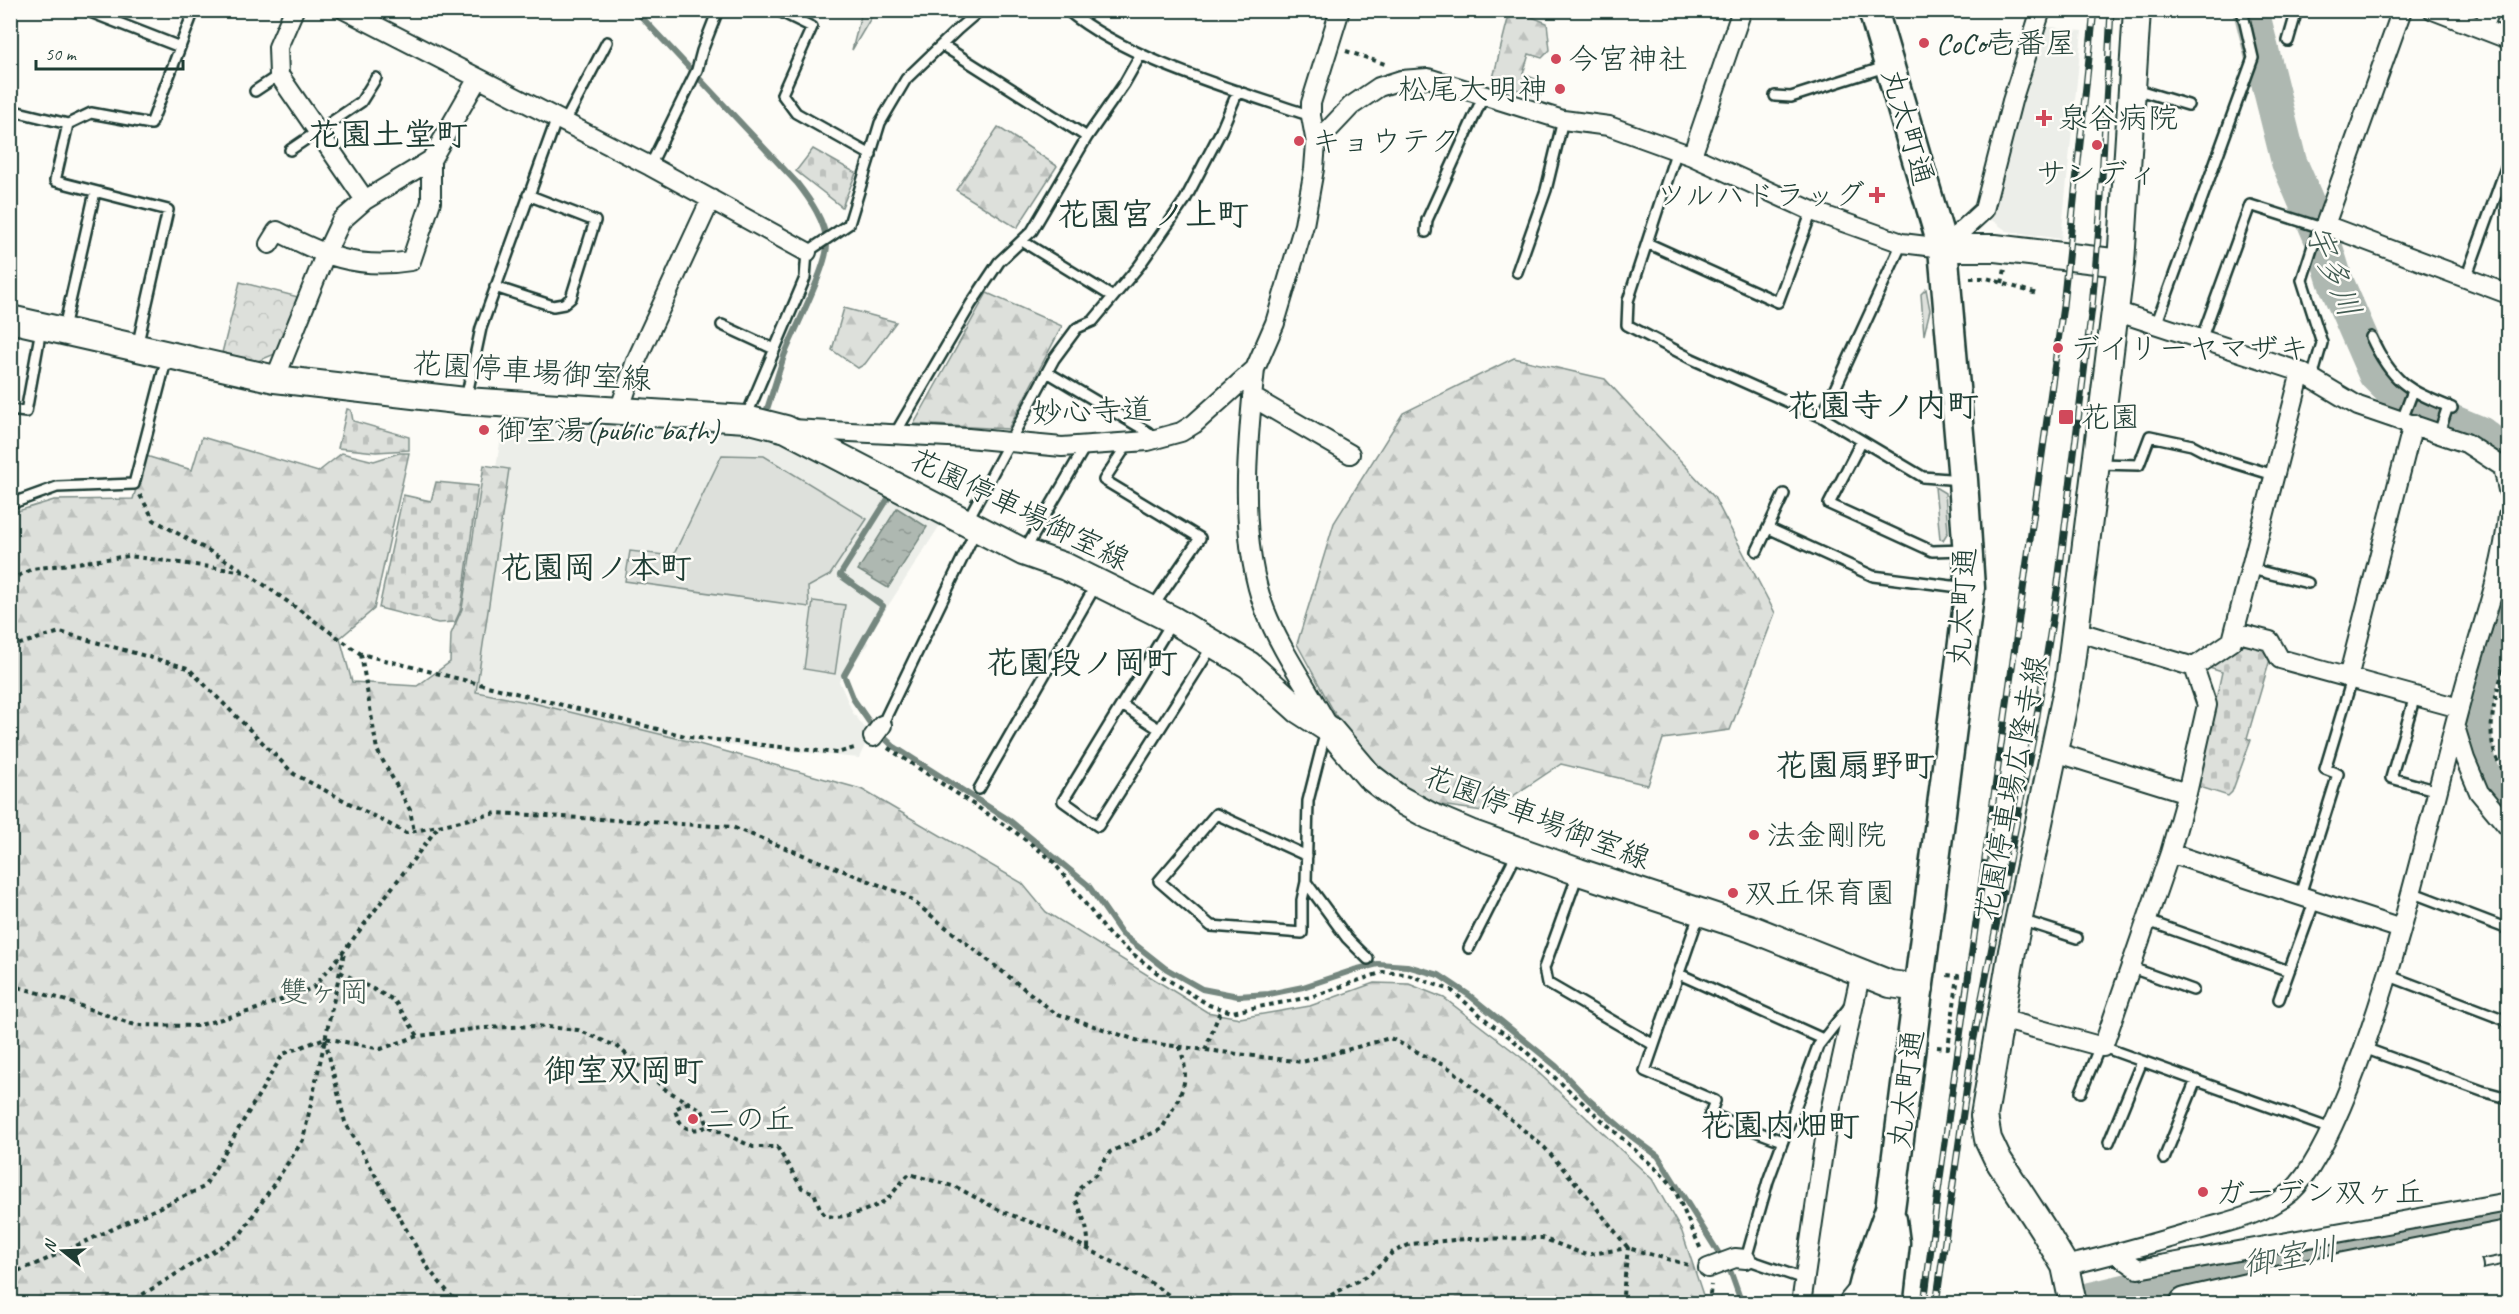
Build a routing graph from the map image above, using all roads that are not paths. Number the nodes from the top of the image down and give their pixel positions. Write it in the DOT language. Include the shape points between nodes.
graph roads {
  1 [pos="85,10"];
  2 [pos="194,10"];
  3 [pos="294,10"];
  4 [pos="345,10"];
  5 [pos="718,10"];
  6 [pos="777,10"];
  7 [pos="980,10"];
  8 [pos="1067,10"];
  9 [pos="1340,10"];
  10 [pos="1742,10"];
  11 [pos="1873,10"];
  12 [pos="2041,10"];
  13 [pos="2137,10"];
  14 [pos="2242,10"];
  15 [pos="2297,10"];
  16 [pos="2402,10"];
  17 [pos="2433,10"];
  18 [pos="2490,10"];
  19 [pos="2482,29"];
  20 [pos="2508,39"];
  21 [pos="2288,41"];
  22 [pos="608,42"];
  23 [pos="942,45"];
  24 [pos="180,47"];
  25 [pos="1142,54"];
  26 [pos="1890,66"];
  27 [pos="279,75"];
  28 [pos="376,78"];
  29 [pos="478,78"];
  30 [pos="2134,89"];
  31 [pos="255,91"];
  32 [pos="1238,91"];
  33 [pos="1775,96"];
  34 [pos="1483,97"];
  35 [pos="2188,105"];
  36 [pos="10,110"];
  37 [pos="1311,116"];
  38 [pos="561,120"];
  39 [pos="1563,120"];
  40 [pos="68,124"];
  41 [pos="318,131"];
  42 [pos="1087,137"];
  43 [pos="1316,142"];
  44 [pos="290,150"];
  45 [pos="1685,153"];
  46 [pos="871,155"];
  47 [pos="431,160"];
  48 [pos="2508,162"];
  49 [pos="650,166"];
  50 [pos="95,192"];
  51 [pos="528,195"];
  52 [pos="711,199"];
  53 [pos="365,200"];
  54 [pos="1812,211"];
  55 [pos="2322,226"];
  56 [pos="1426,232"];
  57 [pos="1022,241"];
  58 [pos="1647,243"];
  59 [pos="1902,243"];
  60 [pos="269,244"];
  61 [pos="1943,248"];
  62 [pos="812,249"];
  63 [pos="325,255"];
  64 [pos="2121,263"];
  65 [pos="1516,272"];
  66 [pos="2466,278"];
  67 [pos="495,287"];
  68 [pos="2508,294"];
  69 [pos="1113,297"];
  70 [pos="2115,311"];
  71 [pos="10,319"];
  72 [pos="722,325"];
  73 [pos="2156,325"];
  74 [pos="53,328"];
  75 [pos="2371,337"];
  76 [pos="2201,340"];
  77 [pos="136,346"];
  78 [pos="774,349"];
  79 [pos="168,354"];
  80 [pos="1255,369"];
  81 [pos="1047,372"];
  82 [pos="2307,375"];
  83 [pos="275,380"];
  84 [pos="2412,394"];
  85 [pos="1252,397"];
  86 [pos="465,401"];
  87 [pos="10,410"];
  88 [pos="619,411"];
  89 [pos="1822,417"];
  90 [pos="2407,418"];
  91 [pos="763,423"];
  92 [pos="2440,428"];
  93 [pos="895,434"];
  94 [pos="1011,441"];
  95 [pos="1148,441"];
  96 [pos="1125,442"];
  97 [pos="1861,442"];
  98 [pos="1086,445"];
  99 [pos="1350,454"];
  100 [pos="2096,464"];
  101 [pos="2506,464"];
  102 [pos="2274,475"];
  103 [pos="1963,480"];
  104 [pos="2508,490"];
  105 [pos="1784,494"];
  106 [pos="10,504"];
  107 [pos="2508,516"];
  108 [pos="972,525"];
  109 [pos="1768,528"];
  110 [pos="1968,549"];
  111 [pos="1757,551"];
  112 [pos="1023,552"];
  113 [pos="2251,569"];
  114 [pos="1098,582"];
  115 [pos="2308,583"];
  116 [pos="1970,588"];
  117 [pos="1162,615"];
  118 [pos="2076,631"];
  119 [pos="2235,632"];
  120 [pos="1213,645"];
  121 [pos="2194,667"];
  122 [pos="2350,678"];
  123 [pos="2415,696"];
  124 [pos="1122,705"];
  125 [pos="2459,708"];
  126 [pos="2455,727"];
  127 [pos="1159,729"];
  128 [pos="1330,730"];
  129 [pos="876,732"];
  130 [pos="2055,752"];
  131 [pos="979,789"];
  132 [pos="2438,791"];
  133 [pos="2187,793"];
  134 [pos="2508,827"];
  135 [pos="1519,849"];
  136 [pos="2169,853"];
  137 [pos="1307,856"];
  138 [pos="1579,872"];
  139 [pos="1306,882"];
  140 [pos="2411,892"];
  141 [pos="2308,898"];
  142 [pos="1700,912"];
  143 [pos="2019,920"];
  144 [pos="2145,920"];
  145 [pos="2401,928"];
  146 [pos="2508,929"];
  147 [pos="2077,938"];
  148 [pos="1469,948"];
  149 [pos="1368,959"];
  150 [pos="2129,968"];
  151 [pos="2289,971"];
  152 [pos="1861,972"];
  153 [pos="1679,974"];
  154 [pos="2387,975"];
  155 [pos="1920,988"];
  156 [pos="2193,990"];
  157 [pos="2279,999"];
  158 [pos="1854,1001"];
  159 [pos="2001,1019"];
  160 [pos="2508,1021"];
  161 [pos="1823,1039"];
  162 [pos="1654,1045"];
  163 [pos="2101,1046"];
  164 [pos="2364,1048"];
  165 [pos="2142,1061"];
  166 [pos="2196,1080"];
  167 [pos="2081,1092"];
  168 [pos="2508,1098"];
  169 [pos="2331,1128"];
  170 [pos="1782,1142"];
  171 [pos="2109,1142"];
  172 [pos="2164,1159"];
  173 [pos="2508,1202"];
  174 [pos="1890,1209"];
  175 [pos="2508,1237"];
  176 [pos="2117,1254"];
  177 [pos="2508,1258"];
  178 [pos="1804,1279"];
  179 [pos="2508,1281"];
  180 [pos="2069,1285"];
  181 [pos="1868,1302"];
  182 [pos="1801,1304"];
  183 [pos="2186,1304"];
  184 [pos="2293,1304"];
  185 [pos="2399,1304"];
  1 -- 24 [label="lane"];
  2 -- 24 [label="lane"];
  3 -- 27 [label="street" via="278,47"];
  4 -- 29 [label="street" via="373,20"];
  5 -- 49 [label="lane" via="697,70"];
  6 -- 46 [label="lane" via="812,27 782,94 796,113"];
  7 -- 23 [label="lane"];
  8 -- 25 [label="lane" via="1088,28"];
  9 -- 37 [label="street, 妙心寺道" via="1311,103"];
  10 -- 45 [label="street"];
  11 -- 26 [label="main road, 丸太町通"];
  12 -- 61 [label="street" via="1984,210"];
  13 -- 30 [label="main road, 花園停車場広隆寺線"];
  14 -- 73 [label="lane" via="2253,58"];
  15 -- 21 [label="lane"];
  16 -- 55 [label="street"];
  17 -- 19 [label="street"];
  18 -- 19 [label="street"];
  19 -- 20 [label="street"];
  22 -- 38 [label="lane"];
  23 -- 42 [label="lane"];
  23 -- 46 [label="lane" via="906,79 880,123"];
  24 -- 40 [label="lane" via="151,124 91,113"];
  25 -- 32 [label="lane"];
  25 -- 42 [label="lane"];
  26 -- 33 [label="lane" via="1791,97"];
  26 -- 61 [label="main road, 丸太町通"];
  27 -- 31 [label="lane"];
  27 -- 41 [label="street"];
  28 -- 41 [label="lane" via="361,102"];
  29 -- 38 [label="street"];
  29 -- 47 [label="street"];
  30 -- 35 [label="lane"];
  30 -- 64 [label="main road, 花園停車場広隆寺線"];
  32 -- 37 [label="lane"];
  32 -- 69 [label="lane" via="1185,201"];
  34 -- 39 [label="street"];
  34 -- 43 [label="street" via="1428,78 1401,80 1379,87 1351,106"];
  34 -- 56 [label="lane" via="1427,220"];
  36 -- 40 [label="lane"];
  37 -- 43 [label="street, 妙心寺道"];
  38 -- 49 [label="street"];
  38 -- 51 [label="lane"];
  39 -- 45 [label="street" via="1609,126"];
  39 -- 65 [label="lane" via="1546,190"];
  40 -- 50 [label="lane" via="54,181"];
  41 -- 44 [label="lane"];
  41 -- 53 [label="street"];
  42 -- 57 [label="lane" via="1032,231"];
  43 -- 80 [label="street, 妙心寺道" via="1304,225 1275,323"];
  45 -- 54 [label="street"];
  45 -- 58 [label="lane"];
  46 -- 62 [label="lane" via="849,224"];
  47 -- 53 [label="street"];
  47 -- 63 [label="street" via="431,202 411,261 347,261"];
  48 -- 66 [label="lane"];
  49 -- 52 [label="street"];
  50 -- 74 [label="lane"];
  50 -- 77 [label="lane" via="168,210"];
  51 -- 67 [label="lane"];
  51 -- 67 [label="lane" via="595,221 571,298 553,306"];
  52 -- 62 [label="street"];
  52 -- 88 [label="street" via="636,361"];
  53 -- 63 [label="street" via="341,221"];
  54 -- 58 [label="lane" via="1778,302"];
  54 -- 59 [label="street"];
  55 -- 66 [label="street"];
  55 -- 76 [label="lane" via="2250,205"];
  55 -- 82 [label="lane" via="2302,280 2322,342"];
  57 -- 69 [label="lane"];
  57 -- 93 [label="lane" via="999,262 971,304"];
  58 -- 89 [label="lane" via="1628,301 1627,325 1692,359"];
  59 -- 61 [label="street"];
  59 -- 89 [label="lane"];
  60 -- 63 [label="street" via="277,231"];
  61 -- 64 [label="main road" via="1995,248"];
  61 -- 103 [label="main road, 丸太町通"];
  62 -- 78 [label="lane" via="806,278"];
  63 -- 83 [label="street"];
  64 -- 70 [label="main road, 花園停車場広隆寺線"];
  66 -- 68 [label="street"];
  67 -- 86 [label="lane" via="481,328"];
  69 -- 81 [label="lane" via="1093,321 1077,328"];
  70 -- 73 [label="street"];
  70 -- 100 [label="main road, 花園停車場広隆寺線"];
  71 -- 74 [label="main road, 花園停車場御室線"];
  72 -- 78 [label="lane"];
  73 -- 76 [label="street"];
  74 -- 77 [label="main road, 花園停車場御室線"];
  74 -- 87 [label="lane" via="26,412"];
  75 -- 84 [label="lane" via="2383,362"];
  76 -- 82 [label="street"];
  77 -- 79 [label="main road, 花園停車場御室線"];
  78 -- 91 [label="lane"];
  79 -- 83 [label="main road, 花園停車場御室線"];
  79 -- 106 [label="lane" via="134,484 57,487"];
  80 -- 85 [label="street"];
  80 -- 95 [label="street, 妙心寺道" via="1194,424"];
  81 -- 94 [label="lane"];
  81 -- 95 [label="lane" via="1148,432"];
  82 -- 90 [label="street" via="2358,406"];
  82 -- 102 [label="street"];
  83 -- 86 [label="main road, 花園停車場御室線"];
  84 -- 90 [label="lane"];
  84 -- 92 [label="lane" via="2449,409"];
  85 -- 99 [label="street"];
  85 -- 128 [label="street" via="1249,505 1253,562 1260,594 1284,648"];
  86 -- 88 [label="main road, 花園停車場御室線"];
  88 -- 91 [label="main road, 花園停車場御室線"];
  89 -- 97 [label="lane"];
  90 -- 92 [label="street"];
  90 -- 122 [label="street"];
  91 -- 93 [label="street, 妙心寺道"];
  91 -- 108 [label="main road, 花園停車場御室線"];
  92 -- 101 [label="street"];
  93 -- 94 [label="street, 妙心寺道"];
  94 -- 98 [label="street, 妙心寺道" via="1062,447"];
  94 -- 108 [label="lane"];
  95 -- 96 [label="street, 妙心寺道"];
  96 -- 98 [label="street, 妙心寺道"];
  96 -- 117 [label="lane" via="1104,480 1200,538"];
  97 -- 103 [label="lane" via="1923,477"];
  97 -- 110 [label="lane" via="1829,504 1932,551"];
  98 -- 112 [label="lane"];
  100 -- 102 [label="lane" via="2139,465 2150,436 2192,445 2215,457"];
  100 -- 118 [label="main road, 花園停車場広隆寺線"];
  101 -- 104 [label="street"];
  102 -- 113 [label="street"];
  103 -- 110 [label="main road, 丸太町通"];
  105 -- 109 [label="lane"];
  107 -- 125 [label="street" via="2504,551"];
  108 -- 112 [label="main road, 花園停車場御室線"];
  108 -- 129 [label="lane"];
  109 -- 111 [label="lane"];
  109 -- 116 [label="lane" via="1873,576"];
  110 -- 116 [label="main road, 丸太町通"];
  112 -- 114 [label="main road, 花園停車場御室線"];
  113 -- 115 [label="lane"];
  113 -- 119 [label="street"];
  114 -- 117 [label="main road, 花園停車場御室線"];
  114 -- 131 [label="lane"];
  116 -- 155 [label="main road, 丸太町通"];
  117 -- 120 [label="main road, 花園停車場御室線"];
  117 -- 124 [label="lane"];
  118 -- 121 [label="street"];
  118 -- 130 [label="main road, 花園停車場広隆寺線"];
  119 -- 121 [label="street" via="2232,641"];
  119 -- 122 [label="street" via="2270,641 2280,659"];
  120 -- 127 [label="lane"];
  120 -- 128 [label="main road, 花園停車場御室線" via="1249,665 1299,710"];
  121 -- 133 [label="street" via="2207,705"];
  122 -- 123 [label="street"];
  122 -- 141 [label="lane" via="2325,769 2338,774"];
  123 -- 125 [label="street"];
  123 -- 132 [label="lane" via="2391,778"];
  124 -- 127 [label="lane"];
  124 -- 127 [label="lane" via="1063,801 1098,826"];
  125 -- 126 [label="street"];
  126 -- 132 [label="street"];
  126 -- 134 [label="street" via="2480,792"];
  128 -- 135 [label="main road, 花園停車場御室線" via="1369,776 1399,799 1470,833"];
  128 -- 137 [label="lane" via="1323,742 1308,801"];
  130 -- 133 [label="street"];
  130 -- 143 [label="main road, 花園停車場広隆寺線"];
  132 -- 140 [label="street"];
  133 -- 136 [label="street"];
  135 -- 138 [label="main road, 花園停車場御室線"];
  135 -- 148 [label="lane"];
  136 -- 141 [label="street"];
  136 -- 144 [label="street"];
  137 -- 139 [label="lane"];
  137 -- 139 [label="lane" via="1216,814 1159,881 1211,926 1302,933"];
  138 -- 142 [label="main road, 花園停車場御室線"];
  138 -- 162 [label="lane" via="1544,968 1547,983"];
  139 -- 149 [label="lane" via="1347,938"];
  140 -- 145 [label="street"];
  140 -- 146 [label="lane"];
  141 -- 145 [label="street"];
  141 -- 151 [label="lane"];
  142 -- 152 [label="main road, 花園停車場御室線"];
  142 -- 153 [label="lane"];
  143 -- 147 [label="lane"];
  143 -- 159 [label="main road, 花園停車場広隆寺線"];
  144 -- 150 [label="street"];
  144 -- 151 [label="lane"];
  145 -- 154 [label="street"];
  150 -- 156 [label="lane"];
  150 -- 163 [label="street"];
  151 -- 157 [label="lane"];
  152 -- 155 [label="main road, 花園停車場御室線" via="1890,984"];
  152 -- 158 [label="street"];
  153 -- 161 [label="lane"];
  153 -- 162 [label="lane"];
  154 -- 160 [label="lane"];
  154 -- 164 [label="street"];
  155 -- 174 [label="main road, 丸太町通"];
  158 -- 161 [label="lane"];
  158 -- 178 [label="street" via="1827,1125"];
  159 -- 163 [label="street"];
  159 -- 180 [label="main road, 花園停車場広隆寺線" via="1984,1116 1988,1139"];
  161 -- 170 [label="lane"];
  162 -- 170 [label="lane" via="1645,1071 1714,1101 1710,1114"];
  163 -- 165 [label="lane"];
  163 -- 167 [label="lane"];
  164 -- 168 [label="lane"];
  164 -- 169 [label="street"];
  165 -- 166 [label="lane"];
  165 -- 171 [label="lane"];
  166 -- 169 [label="lane"];
  166 -- 172 [label="lane"];
  169 -- 176 [label="street" via="2293,1190 2274,1205"];
  170 -- 178 [label="lane" via="1767,1181 1719,1265"];
  173 -- 176 [label="street" via="2138,1269"];
  174 -- 181 [label="main road, 丸太町通" via="1867,1273"];
  174 -- 181 [label="main road, 丸太町通" via="1895,1243 1892,1269"];
  175 -- 183 [label="highway"];
  176 -- 180 [label="street"];
  177 -- 184 [label="highway"];
  178 -- 182 [label="street"];
  179 -- 185 [label="highway"];
}
